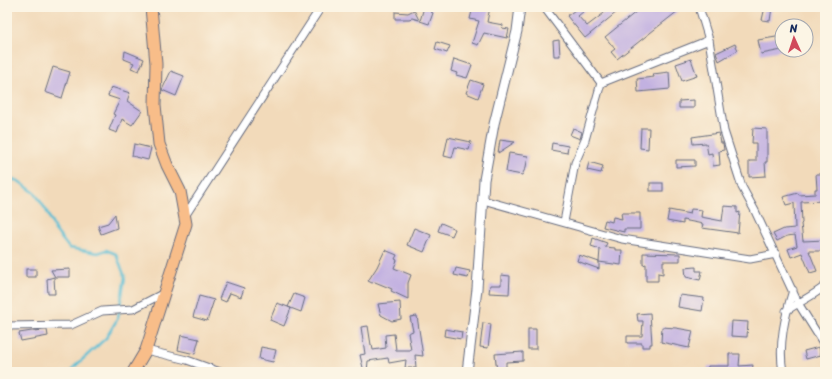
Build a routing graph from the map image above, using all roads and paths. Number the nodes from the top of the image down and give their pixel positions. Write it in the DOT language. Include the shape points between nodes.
graph roads {
  1 [pos="151,7"];
  2 [pos="321,7"];
  3 [pos="520,7"];
  4 [pos="544,7"];
  5 [pos="699,7"];
  6 [pos="709,40"];
  7 [pos="601,83"];
  8 [pos="483,200"];
  9 [pos="184,216"];
  10 [pos="564,222"];
  11 [pos="776,254"];
  12 [pos="825,286"];
  13 [pos="793,290"];
  14 [pos="164,293"];
  15 [pos="798,303"];
  16 [pos="786,311"];
  17 [pos="7,326"];
  18 [pos="825,346"];
  19 [pos="146,350"];
  20 [pos="133,372"];
  21 [pos="220,372"];
  22 [pos="467,372"];
  23 [pos="783,372"];
  1 -- 9 [label="main road" via="159,144 180,191"];
  2 -- 9 [label="street"];
  3 -- 8 [label="street" via="517,32 487,154"];
  4 -- 7 [label="street"];
  5 -- 6 [label="street"];
  6 -- 7 [label="street"];
  6 -- 11 [label="street" via="724,131 742,187"];
  7 -- 10 [label="street" via="585,140 575,163"];
  8 -- 10 [label="street"];
  8 -- 22 [label="street" via="477,289"];
  9 -- 14 [label="main road" via="186,224"];
  10 -- 11 [label="street" via="622,238 750,259"];
  11 -- 13 [label="street"];
  12 -- 15 [label="street"];
  13 -- 15 [label="street"];
  13 -- 16 [label="street"];
  14 -- 17 [label="street" via="133,309 102,311 71,325"];
  14 -- 19 [label="main road"];
  15 -- 16 [label="street"];
  15 -- 18 [label="street"];
  16 -- 23 [label="street" via="782,350"];
  19 -- 20 [label="main road"];
  19 -- 21 [label="street" via="187,360"];
}
